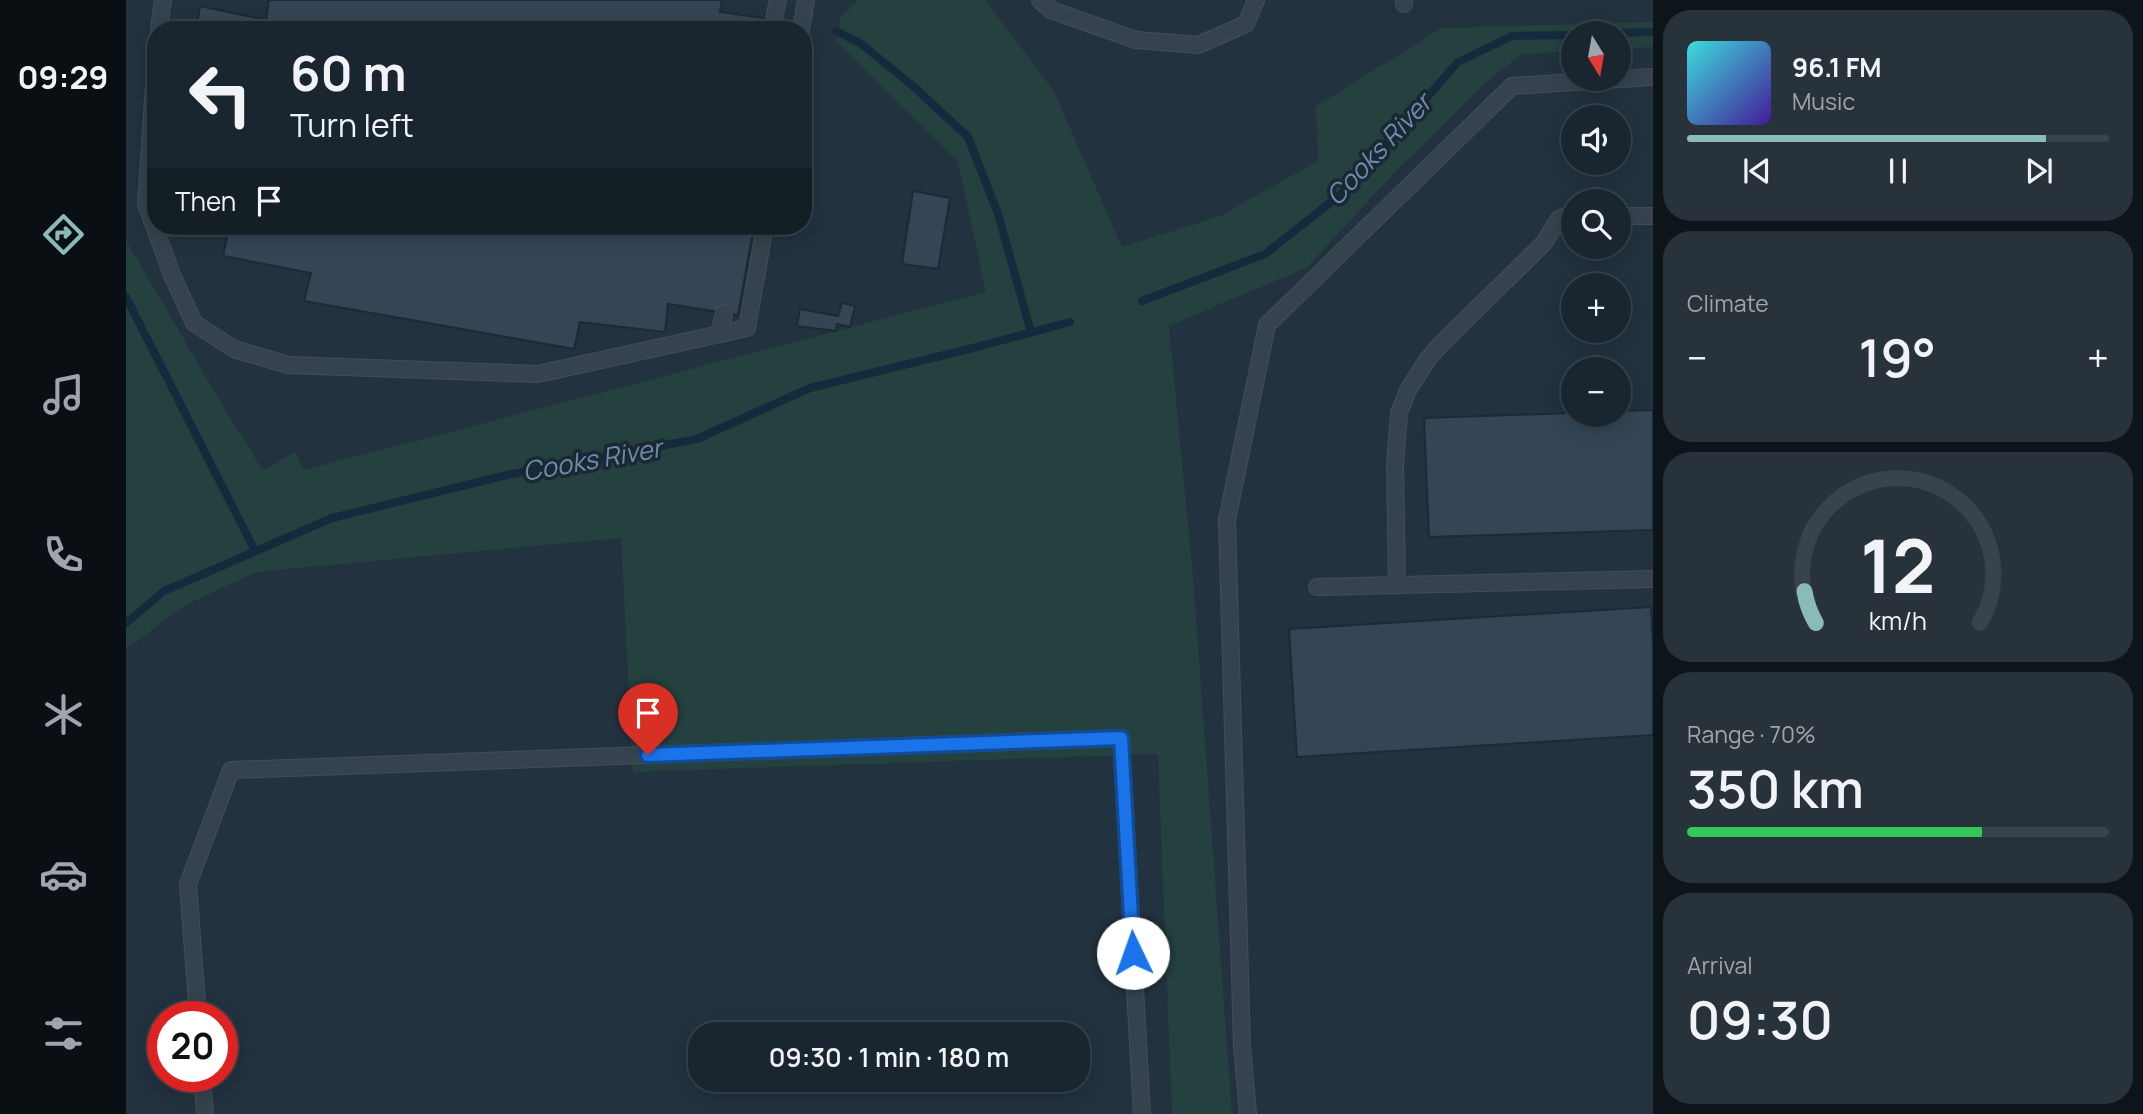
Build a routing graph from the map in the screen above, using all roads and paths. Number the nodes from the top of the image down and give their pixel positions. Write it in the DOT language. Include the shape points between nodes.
graph roads {
  1 [pos="163,0"];
  2 [pos="778,0"];
  3 [pos="806,0"];
  4 [pos="1040,0"];
  5 [pos="1256,0"];
  6 [pos="774,19"];
  7 [pos="160,21"];
  8 [pos="802,21"];
  9 [pos="1653,77"];
  10 [pos="147,189"];
  11 [pos="147,207"];
  12 [pos="1631,216"];
  13 [pos="1653,216"];
  14 [pos="1561,219"];
  15 [pos="157,235"];
  16 [pos="763,235"];
  17 [pos="724,313"];
  18 [pos="719,334"];
  19 [pos="1653,579"];
  20 [pos="1397,585"];
  21 [pos="1318,587"];
  22 [pos="197,1001"];
  23 [pos="203,1092"];
  24 [pos="205,1114"];
  25 [pos="1142,1114"];
  26 [pos="1248,1114"];
  1 -- 7 [label="lane"];
  2 -- 6 [label="lane"];
  3 -- 8 [label="lane"];
  4 -- 5 [label="lane" via="1051,10 1136,40 1198,45 1246,24"];
  9 -- 26 [label="lane" via="1512,86 1267,325 1227,520 1242,1046"];
  10 -- 11 [label="lane"];
  12 -- 13 [label="lane"];
  14 -- 20 [label="lane" via="1544,243 1441,344 1408,390 1396,440"];
  15 -- 18 [label="lane" via="194,323 233,349 289,365 538,374"];
  16 -- 18 [label="lane" via="747,328"];
  17 -- 18 [label="lane"];
  19 -- 20 [label="lane"];
  20 -- 21 [label="lane"];
  22 -- 25 [label="lane" via="188,884 231,770 1121,738"];
  23 -- 24 [label="lane"];
}
